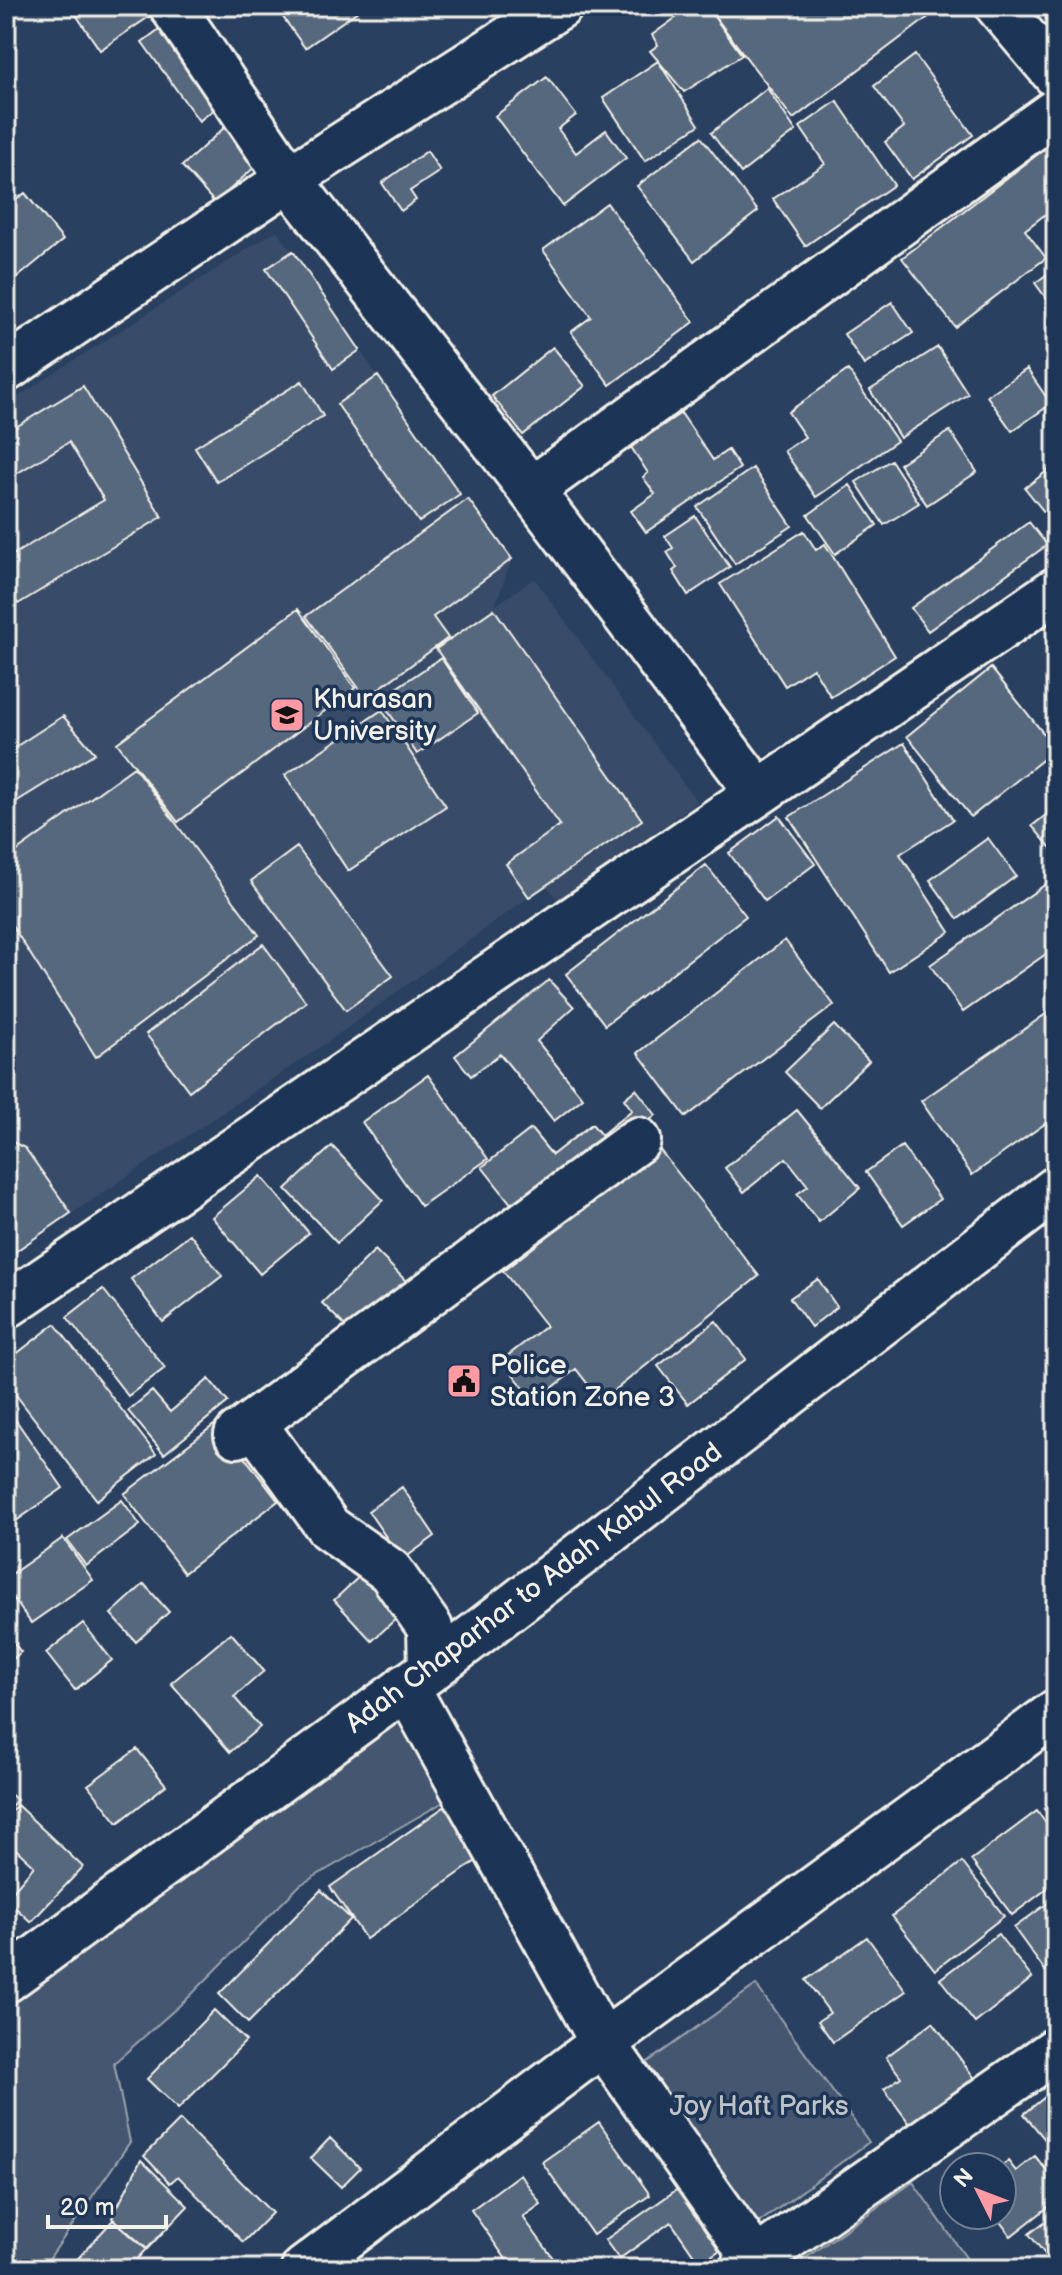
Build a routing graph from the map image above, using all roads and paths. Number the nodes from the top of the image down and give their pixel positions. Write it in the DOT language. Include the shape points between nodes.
graph roads {
  1 [pos="172,6"];
  2 [pos="560,6"];
  3 [pos="998,6"];
  4 [pos="1056,75"];
  5 [pos="1056,111"];
  6 [pos="289,179"];
  7 [pos="6,369"];
  8 [pos="531,490"];
  9 [pos="1056,590"];
  10 [pos="757,791"];
  11 [pos="638,1140"];
  12 [pos="1056,1189"];
  13 [pos="6,1306"];
  14 [pos="418,1678"];
  15 [pos="1056,1712"];
  16 [pos="6,1980"];
  17 [pos="603,2043"];
  18 [pos="1056,2050"];
  19 [pos="753,2266"];
  20 [pos="304,2269"];
  1 -- 6 [label="street"];
  2 -- 6 [label="street"];
  3 -- 4 [label="street"];
  5 -- 8 [label="street"];
  6 -- 7 [label="street"];
  6 -- 8 [label="street"];
  8 -- 10 [label="street"];
  9 -- 10 [label="street"];
  10 -- 13 [label="street"];
  11 -- 14 [label="street" via="245,1429 329,1528 390,1571 430,1628"];
  12 -- 14 [label="street, Adah Chaparhar to Adah Kabul Road"];
  14 -- 16 [label="street, Adah Chaparhar to Adah Kabul Road"];
  14 -- 17 [label="street"];
  15 -- 17 [label="street"];
  17 -- 19 [label="street"];
  17 -- 20 [label="street"];
  18 -- 19 [label="street"];
}
